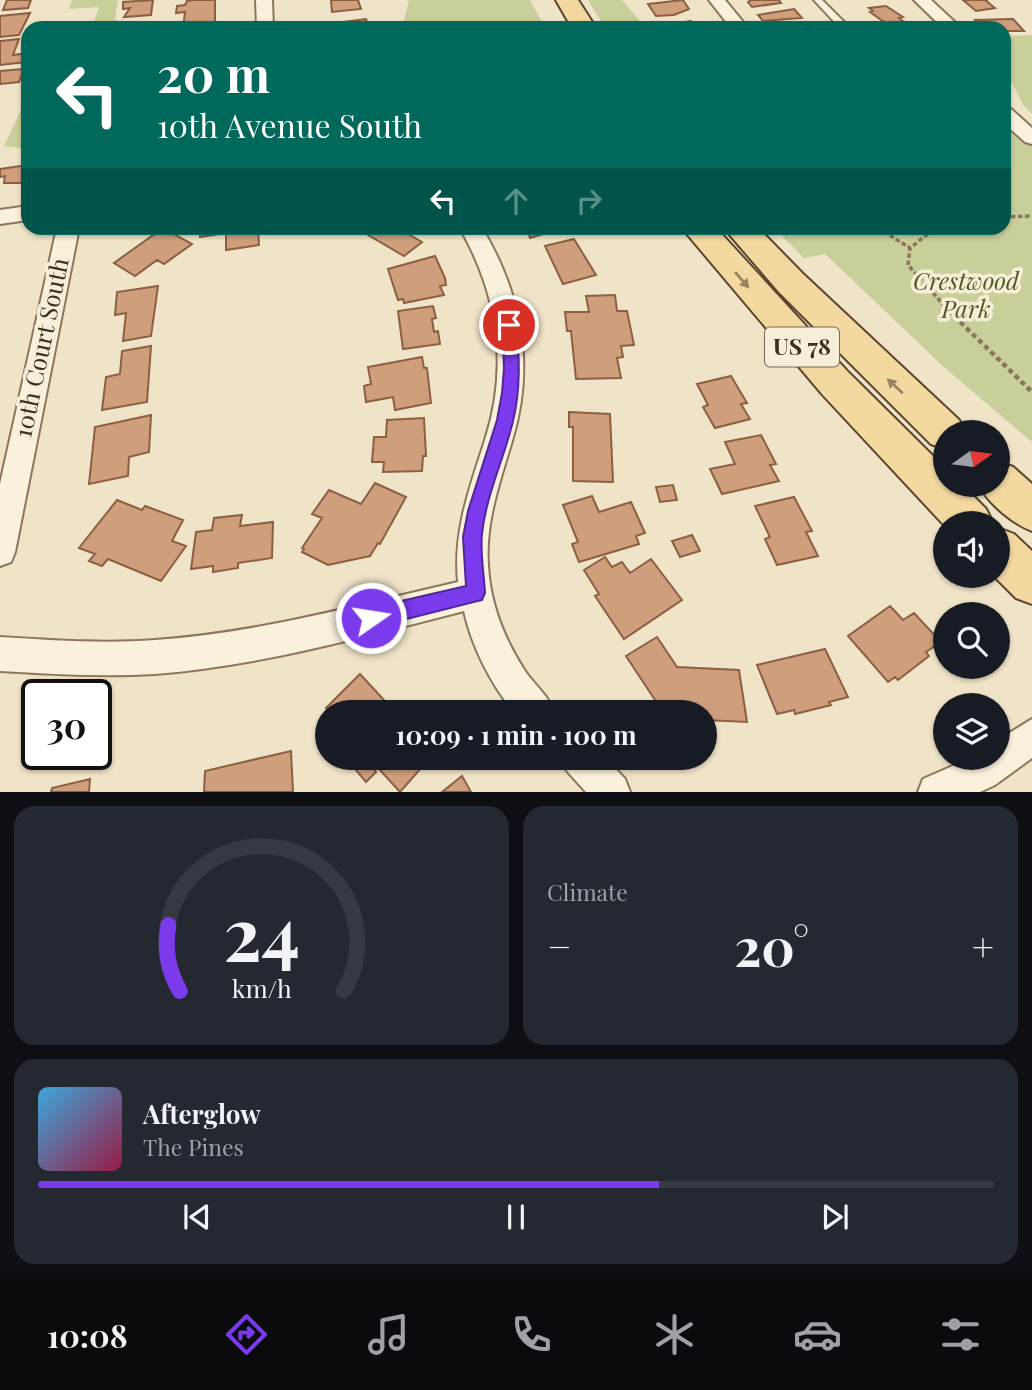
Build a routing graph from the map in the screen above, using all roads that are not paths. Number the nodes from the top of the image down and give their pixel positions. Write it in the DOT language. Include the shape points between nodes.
graph roads {
  1 [pos="264,0"];
  2 [pos="547,0"];
  3 [pos="567,0"];
  4 [pos="717,0"];
  5 [pos="818,0"];
  6 [pos="922,0"];
  7 [pos="265,21"];
  8 [pos="558,21"];
  9 [pos="580,21"];
  10 [pos="734,21"];
  11 [pos="838,21"];
  12 [pos="945,21"];
  13 [pos="1011,119"];
  14 [pos="1032,138"];
  15 [pos="21,214"];
  16 [pos="0,217"];
  17 [pos="67,235"];
  18 [pos="475,235"];
  19 [pos="704,235"];
  20 [pos="746,235"];
  21 [pos="933,420"];
  22 [pos="1010,491"];
  23 [pos="959,511"];
  24 [pos="1032,511"];
  25 [pos="0,551"];
  26 [pos="1010,561"];
  27 [pos="1032,582"];
  28 [pos="475,593"];
  29 [pos="0,654"];
  30 [pos="527,700"];
  31 [pos="1032,737"];
  32 [pos="591,770"];
  33 [pos="612,792"];
  34 [pos="936,792"];
  1 -- 7 [label="street"];
  2 -- 8 [label="main road"];
  3 -- 9 [label="main road"];
  4 -- 10 [label="street"];
  5 -- 11 [label="lane"];
  6 -- 12 [label="street"];
  13 -- 14 [label="street"];
  15 -- 16 [label="street"];
  17 -- 25 [label="street, 10th Court South"];
  18 -- 28 [label="street" via="496,274 509,325 512,368 505,420 472,537"];
  19 -- 23 [label="main road, US 78, one-way" via="816,363"];
  21 -- 20 [label="main road, US 78, one-way"];
  22 -- 24 [label="main road"];
  26 -- 27 [label="main road"];
  28 -- 29 [label="street" via="292,637 200,652 107,658"];
  28 -- 30 [label="street" via="496,652"];
  31 -- 34 [label="street" via="982,772"];
  32 -- 33 [label="street"];
}
